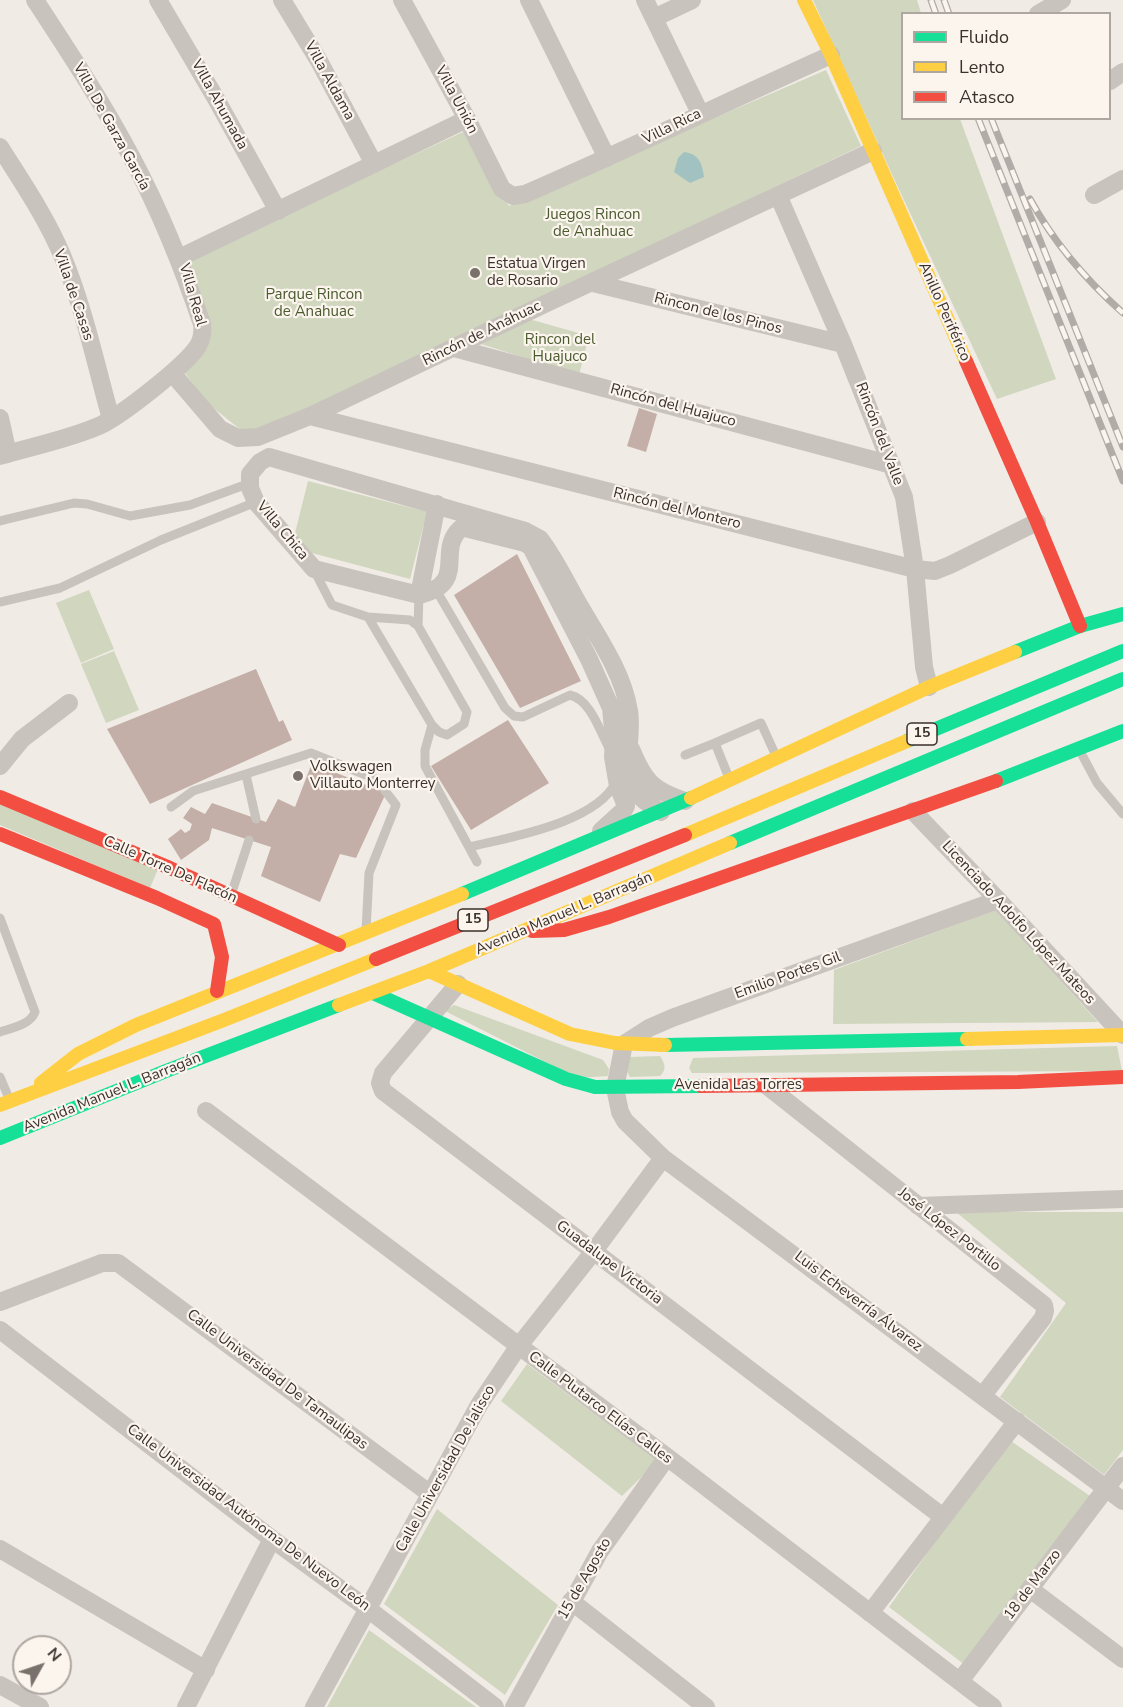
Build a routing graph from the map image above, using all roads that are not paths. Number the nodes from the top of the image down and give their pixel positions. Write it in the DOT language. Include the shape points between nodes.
graph roads {
  1 [pos="35,0"];
  2 [pos="158,0"];
  3 [pos="282,0"];
  4 [pos="402,0"];
  5 [pos="529,0"];
  6 [pos="645,0"];
  7 [pos="692,0"];
  8 [pos="804,0"];
  9 [pos="1062,0"];
  10 [pos="1041,12"];
  11 [pos="654,18"];
  12 [pos="831,56"];
  13 [pos="700,114"];
  14 [pos="467,118"];
  15 [pos="0,147"];
  16 [pos="873,151"];
  17 [pos="607,158"];
  18 [pos="374,164"];
  19 [pos="1123,179"];
  20 [pos="778,195"];
  21 [pos="1094,195"];
  22 [pos="513,196"];
  23 [pos="278,211"];
  24 [pos="179,258"];
  25 [pos="592,283"];
  26 [pos="843,344"];
  27 [pos="454,348"];
  28 [pos="172,374"];
  29 [pos="310,416"];
  30 [pos="0,417"];
  31 [pos="111,419"];
  32 [pos="4,455"];
  33 [pos="892,465"];
  34 [pos="249,483"];
  35 [pos="256,502"];
  36 [pos="437,504"];
  37 [pos="0,521"];
  38 [pos="1037,522"];
  39 [pos="534,542"];
  40 [pos="314,569"];
  41 [pos="915,570"];
  42 [pos="425,593"];
  43 [pos="0,602"];
  44 [pos="1123,614"];
  45 [pos="368,617"];
  46 [pos="1094,622"];
  47 [pos="418,626"];
  48 [pos="1080,626"];
  49 [pos="1114,631"];
  50 [pos="1123,651"];
  51 [pos="619,679"];
  52 [pos="1123,679"];
  53 [pos="929,687"];
  54 [pos="604,690"];
  55 [pos="69,703"];
  56 [pos="432,725"];
  57 [pos="1123,731"];
  58 [pos="715,743"];
  59 [pos="630,747"];
  60 [pos="1079,749"];
  61 [pos="685,755"];
  62 [pos="613,757"];
  63 [pos="778,758"];
  64 [pos="0,766"];
  65 [pos="246,775"];
  66 [pos="617,780"];
  67 [pos="730,781"];
  68 [pos="0,797"];
  69 [pos="685,801"];
  70 [pos="171,807"];
  71 [pos="913,811"];
  72 [pos="662,812"];
  73 [pos="1123,814"];
  74 [pos="256,819"];
  75 [pos="0,834"];
  76 [pos="249,840"];
  77 [pos="587,843"];
  78 [pos="470,847"];
  79 [pos="477,862"];
  80 [pos="170,868"];
  81 [pos="158,887"];
  82 [pos="998,900"];
  83 [pos="228,906"];
  84 [pos="0,918"];
  85 [pos="214,924"];
  86 [pos="522,932"];
  87 [pos="366,934"];
  88 [pos="339,945"];
  89 [pos="429,971"];
  90 [pos="458,984"];
  91 [pos="217,991"];
  92 [pos="373,993"];
  93 [pos="430,1018"];
  94 [pos="0,1032"];
  95 [pos="1123,1035"];
  96 [pos="624,1044"];
  97 [pos="659,1044"];
  98 [pos="688,1057"];
  99 [pos="668,1058"];
  100 [pos="0,1077"];
  101 [pos="1123,1077"];
  102 [pos="691,1085"];
  103 [pos="766,1085"];
  104 [pos="615,1088"];
  105 [pos="30,1092"];
  106 [pos="5,1103"];
  107 [pos="206,1111"];
  108 [pos="0,1138"];
  109 [pos="663,1158"];
  110 [pos="1123,1199"];
  111 [pos="918,1206"];
  112 [pos="594,1251"];
  113 [pos="0,1302"];
  114 [pos="0,1330"];
  115 [pos="518,1347"];
  116 [pos="983,1395"];
  117 [pos="1017,1421"];
  118 [pos="667,1457"];
  119 [pos="1123,1466"];
  120 [pos="1105,1488"];
  121 [pos="429,1493"];
  122 [pos="1123,1502"];
  123 [pos="943,1517"];
  124 [pos="272,1539"];
  125 [pos="0,1549"];
  126 [pos="1030,1589"];
  127 [pos="571,1601"];
  128 [pos="368,1609"];
  129 [pos="870,1612"];
  130 [pos="1123,1659"];
  131 [pos="206,1670"];
  132 [pos="960,1681"];
  133 [pos="0,1685"];
  134 [pos="40,1707"];
  135 [pos="186,1707"];
  136 [pos="314,1707"];
  137 [pos="495,1707"];
  138 [pos="514,1707"];
  139 [pos="706,1707"];
  140 [pos="993,1707"];
  1 -- 24 [label="street, Villa De Garza García" via="133,160"];
  2 -- 23 [label="street, Villa Ahumada"];
  3 -- 18 [label="street, Villa Aldama"];
  4 -- 14 [label="street, Villa Unión"];
  5 -- 17 [label="street"];
  6 -- 11 [label="street"];
  7 -- 11 [label="street"];
  8 -- 12 [label="main road, Anillo Periférico"];
  9 -- 10 [label="street"];
  11 -- 13 [label="street"];
  12 -- 13 [label="street, Villa Rica"];
  12 -- 16 [label="main road, Anillo Periférico"];
  13 -- 17 [label="street, Villa Rica"];
  14 -- 18 [label="street, Villa Real"];
  14 -- 22 [label="street, Villa Unión" via="502,189"];
  15 -- 31 [label="street, Villa de Casas" via="62,255"];
  16 -- 20 [label="street, Rincón de Anáhuac"];
  16 -- 38 [label="main road, Anillo Periférico"];
  17 -- 22 [label="street, Villa Rica"];
  18 -- 23 [label="street, Villa Real"];
  19 -- 21 [label="street"];
  20 -- 25 [label="street, Rincón de Anáhuac"];
  20 -- 26 [label="street, Rincón del Valle"];
  23 -- 24 [label="street, Villa Real"];
  24 -- 28 [label="street, Villa Real" via="203,332 197,348"];
  25 -- 26 [label="street, Rincon de los Pinos"];
  25 -- 27 [label="street, Rincón de Anáhuac"];
  26 -- 33 [label="street, Rincón del Valle"];
  27 -- 29 [label="street, Rincón de Anáhuac"];
  27 -- 33 [label="street, Rincón del Huajuco"];
  28 -- 29 [label="street, Rincón de Anáhuac" via="220,429 238,438 258,437"];
  28 -- 31 [label="street, Villa Real"];
  29 -- 41 [label="street, Rincón del Montero"];
  30 -- 32 [label="street"];
  31 -- 32 [label="street, Villa Real"];
  33 -- 41 [label="street, Rincón del Valle" via="904,497"];
  34 -- 35 [label="street, Villa Chica"];
  34 -- 36 [label="street, Villa Chica" via="253,468 269,457"];
  34 -- 37 [label="lane" via="190,505 130,516 74,503"];
  35 -- 40 [label="street, Villa Chica"];
  35 -- 43 [label="lane" via="144,547 60,588"];
  36 -- 39 [label="street, Villa Chica" via="525,531"];
  36 -- 42 [label="street"];
  38 -- 41 [label="street, Rincón del Montero" via="935,571"];
  38 -- 48 [label="main road, Anillo Periférico"];
  39 -- 42 [label="street" via="460,529 453,540 445,582"];
  39 -- 51 [label="street" via="546,546"];
  39 -- 54 [label="street"];
  40 -- 42 [label="street, Villa Chica"];
  40 -- 45 [label="lane" via="332,605"];
  41 -- 53 [label="street, Rincón del Valle"];
  42 -- 47 [label="lane"];
  42 -- 62 [label="lane" via="439,595 505,708 514,716 523,717 570,694 578,696"];
  44 -- 46 [label="main road"];
  45 -- 47 [label="lane" via="406,619"];
  45 -- 56 [label="lane"];
  46 -- 48 [label="main road"];
  46 -- 49 [label="main road"];
  47 -- 56 [label="lane" via="467,712 464,724 447,735"];
  48 -- 53 [label="main road"];
  50 -- 105 [label="main road, Avenida Manuel L. Barragán / 15" via="722,820 224,1020"];
  51 -- 54 [label="street"];
  51 -- 59 [label="street" via="630,711"];
  52 -- 86 [label="main road, Avenida Manuel L. Barragán / 15"];
  53 -- 63 [label="main road"];
  54 -- 62 [label="street" via="611,708"];
  55 -- 64 [label="street" via="22,739"];
  56 -- 78 [label="lane" via="425,750 426,766"];
  57 -- 60 [label="main road"];
  58 -- 61 [label="lane"];
  58 -- 63 [label="lane" via="761,723"];
  58 -- 67 [label="lane"];
  59 -- 69 [label="street" via="652,786"];
  59 -- 72 [label="street" via="631,785"];
  60 -- 71 [label="main road"];
  60 -- 73 [label="lane" via="1097,783"];
  62 -- 66 [label="street"];
  63 -- 67 [label="main road"];
  65 -- 70 [label="lane" via="193,791"];
  65 -- 74 [label="lane"];
  65 -- 87 [label="lane" via="311,753 376,779 396,805 369,873"];
  66 -- 77 [label="street" via="625,799 624,811"];
  66 -- 78 [label="lane" via="596,805 577,816"];
  67 -- 69 [label="main road"];
  68 -- 80 [label="main road, Calle Torre De Flacón"];
  69 -- 72 [label="main road"];
  71 -- 82 [label="street, Licenciado Adolfo López Mateos"];
  71 -- 86 [label="main road" via="584,925"];
  72 -- 77 [label="main road"];
  75 -- 81 [label="main road, Calle Torre De Flacón"];
  76 -- 83 [label="lane"];
  77 -- 87 [label="main road"];
  78 -- 79 [label="lane"];
  80 -- 81 [label="main road"];
  80 -- 83 [label="main road, Calle Torre De Flacón"];
  81 -- 85 [label="main road, Calle Torre De Flacón"];
  82 -- 95 [label="street, Licenciado Adolfo López Mateos"];
  82 -- 96 [label="street, Emilio Portes Gil" via="672,1018"];
  83 -- 85 [label="main road"];
  83 -- 88 [label="main road, Calle Torre De Flacón"];
  84 -- 94 [label="lane" via="35,1012 27,1022"];
  85 -- 91 [label="main road, Calle Torre De Flacón" via="222,957"];
  86 -- 89 [label="main road, Avenida Manuel L. Barragán / 15"];
  87 -- 88 [label="main road"];
  88 -- 91 [label="main road"];
  89 -- 90 [label="main road"];
  89 -- 92 [label="main road, Avenida Manuel L. Barragán / 15"];
  90 -- 93 [label="street, Guadalupe Victoria"];
  90 -- 96 [label="main road" via="570,1034"];
  91 -- 105 [label="main road" via="78,1054"];
  92 -- 93 [label="main road, Avenida Las Torres"];
  92 -- 108 [label="main road, Avenida Manuel L. Barragán / 15"];
  93 -- 104 [label="main road, Avenida Las Torres" via="566,1079"];
  93 -- 112 [label="street, Guadalupe Victoria" via="383,1073 383,1091"];
  95 -- 98 [label="main road"];
  96 -- 97 [label="main road"];
  96 -- 104 [label="street"];
  97 -- 98 [label="main road"];
  97 -- 99 [label="main road"];
  98 -- 102 [label="main road" via="686,1077"];
  100 -- 106 [label="lane"];
  101 -- 103 [label="main road, Avenida Las Torres"];
  102 -- 103 [label="main road, Avenida Las Torres"];
  102 -- 104 [label="main road, Avenida Las Torres" via="666,1080"];
  103 -- 111 [label="street, José López Portillo"];
  104 -- 109 [label="street, Luis Echeverría Álvarez" via="625,1121"];
  105 -- 106 [label="main road, Avenida Manuel L. Barragán / 15"];
  107 -- 115 [label="street, Calle Plutarco Elías Calles"];
  109 -- 112 [label="street, Calle Universidad De Jalisco"];
  109 -- 116 [label="street, Luis Echeverría Álvarez"];
  110 -- 111 [label="street"];
  111 -- 116 [label="street, José López Portillo" via="1045,1308 1043,1318"];
  112 -- 115 [label="street, Calle Universidad De Jalisco"];
  112 -- 123 [label="street, Guadalupe Victoria"];
  113 -- 121 [label="street, Calle Universidad De Tamaulipas" via="102,1263 118,1263"];
  114 -- 124 [label="street, Calle Universidad Autónoma De Nuevo León"];
  115 -- 118 [label="street, Calle Plutarco Elías Calles"];
  115 -- 121 [label="street, Calle Universidad De Jalisco" via="479,1405"];
  116 -- 117 [label="street, Luis Echeverría Álvarez"];
  117 -- 120 [label="street, Luis Echeverría Álvarez"];
  117 -- 123 [label="street"];
  118 -- 127 [label="street, 15 de Agosto" via="600,1551"];
  118 -- 129 [label="street, Calle Plutarco Elías Calles"];
  119 -- 120 [label="street"];
  120 -- 122 [label="street, Luis Echeverría Álvarez"];
  120 -- 126 [label="street, 18 de Marzo"];
  121 -- 128 [label="street, Calle Universidad De Jalisco"];
  123 -- 129 [label="street"];
  124 -- 128 [label="street, Calle Universidad Autónoma De Nuevo León"];
  124 -- 131 [label="street"];
  125 -- 131 [label="street"];
  126 -- 130 [label="street"];
  126 -- 132 [label="street, 18 de Marzo"];
  127 -- 138 [label="street, 15 de Agosto"];
  127 -- 139 [label="street"];
  128 -- 136 [label="street, Calle Universidad De Jalisco"];
  128 -- 137 [label="street, Calle Universidad Autónoma De Nuevo León"];
  129 -- 132 [label="street, Calle Plutarco Elías Calles"];
  131 -- 135 [label="street"];
  132 -- 140 [label="street, Calle Plutarco Elías Calles"];
  133 -- 134 [label="street"];
}
